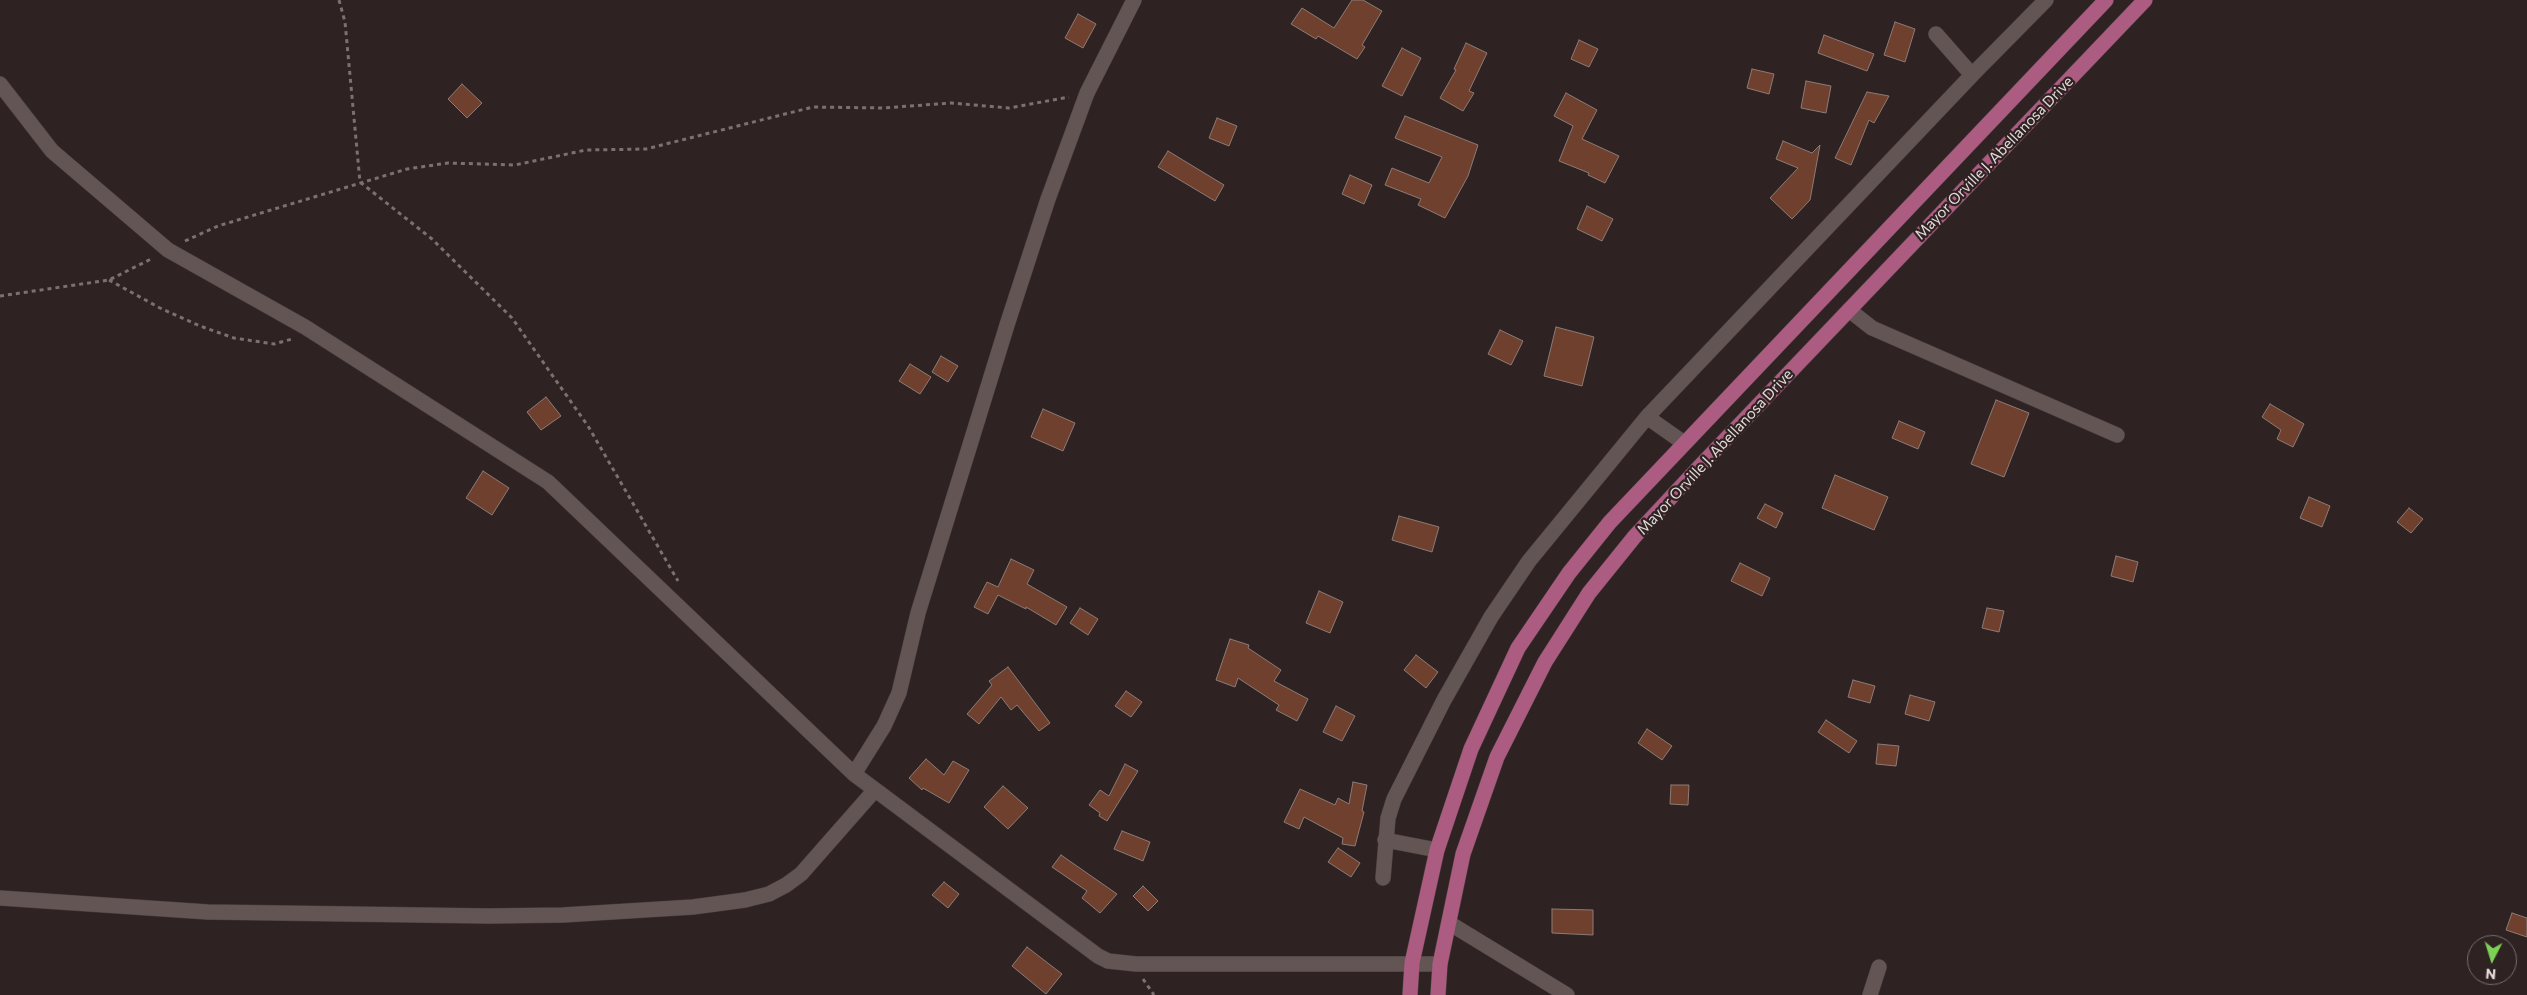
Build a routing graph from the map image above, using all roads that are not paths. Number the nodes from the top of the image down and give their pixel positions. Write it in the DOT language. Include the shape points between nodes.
graph roads {
  1 [pos="1134,0"];
  2 [pos="2046,0"];
  3 [pos="2106,0"];
  4 [pos="2145,0"];
  5 [pos="1936,34"];
  6 [pos="1972,75"];
  7 [pos="0,84"];
  8 [pos="1849,310"];
  9 [pos="1647,417"];
  10 [pos="2117,435"];
  11 [pos="1684,443"];
  12 [pos="854,774"];
  13 [pos="874,791"];
  14 [pos="1385,840"];
  15 [pos="1437,850"];
  16 [pos="1383,878"];
  17 [pos="0,898"];
  18 [pos="1449,923"];
  19 [pos="1412,963"];
  20 [pos="1440,964"];
  21 [pos="1879,967"];
  22 [pos="1410,995"];
  23 [pos="1438,995"];
  24 [pos="1567,995"];
  25 [pos="1870,995"];
  1 -- 12 [label="street" via="1087,94 1048,199 918,612 899,693 884,726"];
  2 -- 6 [label="street"];
  3 -- 11 [label="main road, Mayor Orville J. Abellanosa Drive"];
  4 -- 8 [label="main road, Mayor Orville J. Abellanosa Drive"];
  5 -- 6 [label="street"];
  6 -- 9 [label="street"];
  7 -- 12 [label="street" via="52,151 168,250 305,327 548,482"];
  8 -- 10 [label="street" via="1872,328"];
  8 -- 18 [label="main road, Mayor Orville J. Abellanosa Drive" via="1635,536 1589,593 1545,662 1497,757 1463,854"];
  9 -- 11 [label="street"];
  9 -- 14 [label="street" via="1529,561 1491,617 1394,799"];
  11 -- 15 [label="main road, Mayor Orville J. Abellanosa Drive" via="1610,522 1569,573 1518,648 1471,749"];
  12 -- 13 [label="street"];
  13 -- 17 [label="street" via="801,874 786,885 769,894 745,900 693,907 489,916 208,912"];
  13 -- 19 [label="street" via="1108,961 1136,964"];
  14 -- 15 [label="street"];
  14 -- 16 [label="street"];
  15 -- 19 [label="main road, Mayor Orville J. Abellanosa Drive"];
  18 -- 20 [label="main road, Mayor Orville J. Abellanosa Drive"];
  18 -- 24 [label="street"];
  19 -- 20 [label="street"];
  19 -- 22 [label="main road, Mayor Orville J. Abellanosa Drive"];
  20 -- 23 [label="main road, Mayor Orville J. Abellanosa Drive"];
  21 -- 25 [label="street"];
}
